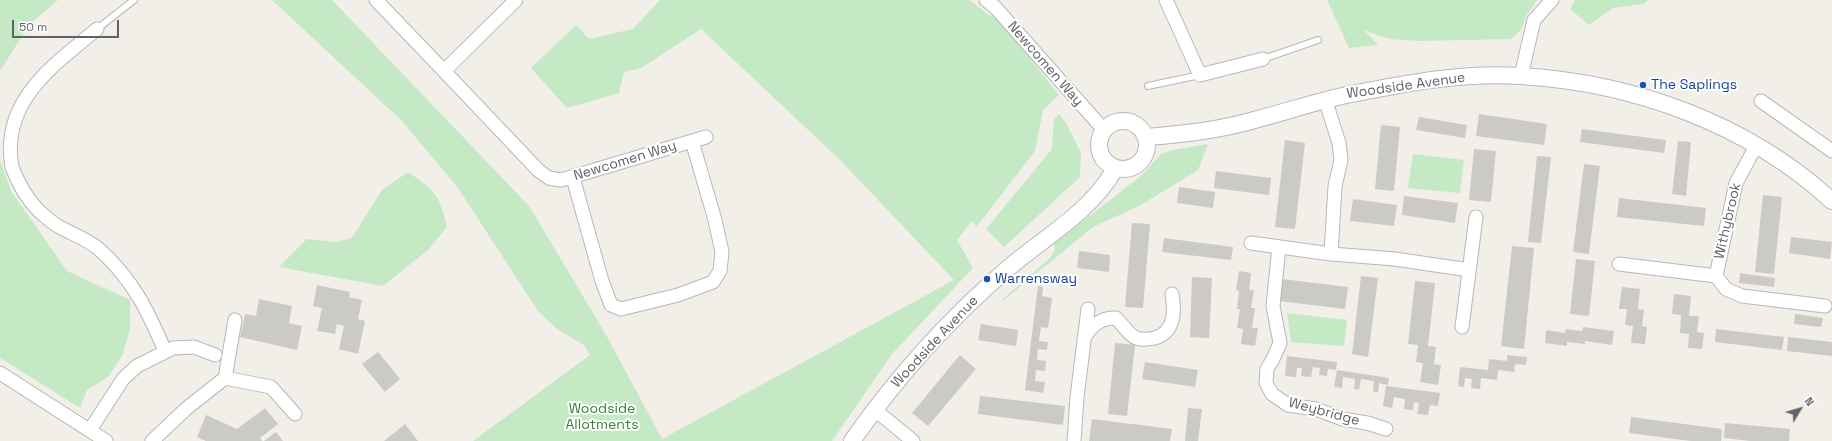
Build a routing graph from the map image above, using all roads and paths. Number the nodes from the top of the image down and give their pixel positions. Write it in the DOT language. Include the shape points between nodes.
graph roads {
  1 [pos="134,0"];
  2 [pos="376,0"];
  3 [pos="516,0"];
  4 [pos="1166,0"];
  5 [pos="1552,0"];
  6 [pos="994,2"];
  7 [pos="97,29"];
  8 [pos="1318,40"];
  9 [pos="1263,60"];
  10 [pos="444,71"];
  11 [pos="1200,75"];
  12 [pos="1520,76"];
  13 [pos="1148,86"];
  14 [pos="1325,99"];
  15 [pos="1761,101"];
  16 [pos="1104,130"];
  17 [pos="706,137"];
  18 [pos="1146,137"];
  19 [pos="692,141"];
  20 [pos="1830,143"];
  21 [pos="1756,146"];
  22 [pos="1115,169"];
  23 [pos="573,178"];
  24 [pos="1832,201"];
  25 [pos="1476,217"];
  26 [pos="1251,243"];
  27 [pos="1279,247"];
  28 [pos="1331,254"];
  29 [pos="1619,264"];
  30 [pos="1469,270"];
  31 [pos="1716,276"];
  32 [pos="1172,294"];
  33 [pos="1825,306"];
  34 [pos="1088,309"];
  35 [pos="235,320"];
  36 [pos="1462,326"];
  37 [pos="1084,338"];
  38 [pos="165,351"];
  39 [pos="215,355"];
  40 [pos="0,373"];
  41 [pos="225,378"];
  42 [pos="874,409"];
  43 [pos="295,414"];
  44 [pos="90,430"];
  45 [pos="1386,430"];
  46 [pos="106,441"];
  47 [pos="152,441"];
  48 [pos="852,441"];
  49 [pos="913,441"];
  50 [pos="1074,441"];
  1 -- 7 [label="lane"];
  2 -- 10 [label="street, Newcomen Way"];
  3 -- 10 [label="street"];
  4 -- 11 [label="street"];
  5 -- 12 [label="street" via="1534,20"];
  6 -- 16 [label="street, Newcomen Way"];
  7 -- 38 [label="street" via="41,75 24,93 13,111 8,156 18,182 38,209 57,226 99,249 125,276 147,309"];
  8 -- 9 [label="lane"];
  9 -- 11 [label="street"];
  10 -- 23 [label="street, Newcomen Way" via="539,171 549,178"];
  11 -- 13 [label="lane"];
  12 -- 14 [label="street, Woodside Avenue" via="1431,80"];
  12 -- 21 [label="street, Woodside Avenue" via="1598,86 1657,101 1700,117"];
  14 -- 18 [label="street, Woodside Avenue" via="1221,128"];
  14 -- 28 [label="street" via="1339,143 1341,160 1335,186"];
  15 -- 20 [label="street"];
  16 -- 18 [label="street" via="1117,122 1127,121 1141,128"];
  16 -- 22 [label="street" via="1099,138 1099,148 1108,164"];
  17 -- 19 [label="street, Newcomen Way"];
  18 -- 22 [label="street" via="1148,146 1142,161 1132,168"];
  19 -- 23 [label="street, Newcomen Way"];
  19 -- 23 [label="street" via="716,220 722,252 720,271 713,282 678,295 621,309 611,305"];
  21 -- 24 [label="street, Woodside Avenue" via="1800,174"];
  21 -- 31 [label="street, Withybrook" via="1736,182"];
  22 -- 42 [label="street, Woodside Avenue" via="1095,198 1080,212 1011,265 970,304 914,361"];
  25 -- 30 [label="street"];
  26 -- 27 [label="street"];
  27 -- 28 [label="street"];
  27 -- 45 [label="street, Weybridge" via="1273,306 1280,343 1267,369 1266,383 1272,394 1288,404 1316,408 1342,419 1367,423"];
  28 -- 30 [label="street" via="1395,259"];
  29 -- 31 [label="street, Withybrook"];
  30 -- 36 [label="street"];
  31 -- 33 [label="street, Withybrook" via="1726,289 1742,296"];
  32 -- 37 [label="street" via="1173,322 1169,330 1161,336 1137,338 1116,318 1109,318 1090,329"];
  34 -- 37 [label="street"];
  35 -- 41 [label="street"];
  37 -- 50 [label="street"];
  38 -- 39 [label="street" via="194,347"];
  38 -- 44 [label="street" via="137,366 123,378"];
  40 -- 44 [label="street"];
  41 -- 43 [label="street" via="271,387"];
  41 -- 47 [label="street" via="187,408"];
  42 -- 48 [label="street, Woodside Avenue"];
  42 -- 49 [label="street"];
  44 -- 46 [label="street"];
}
